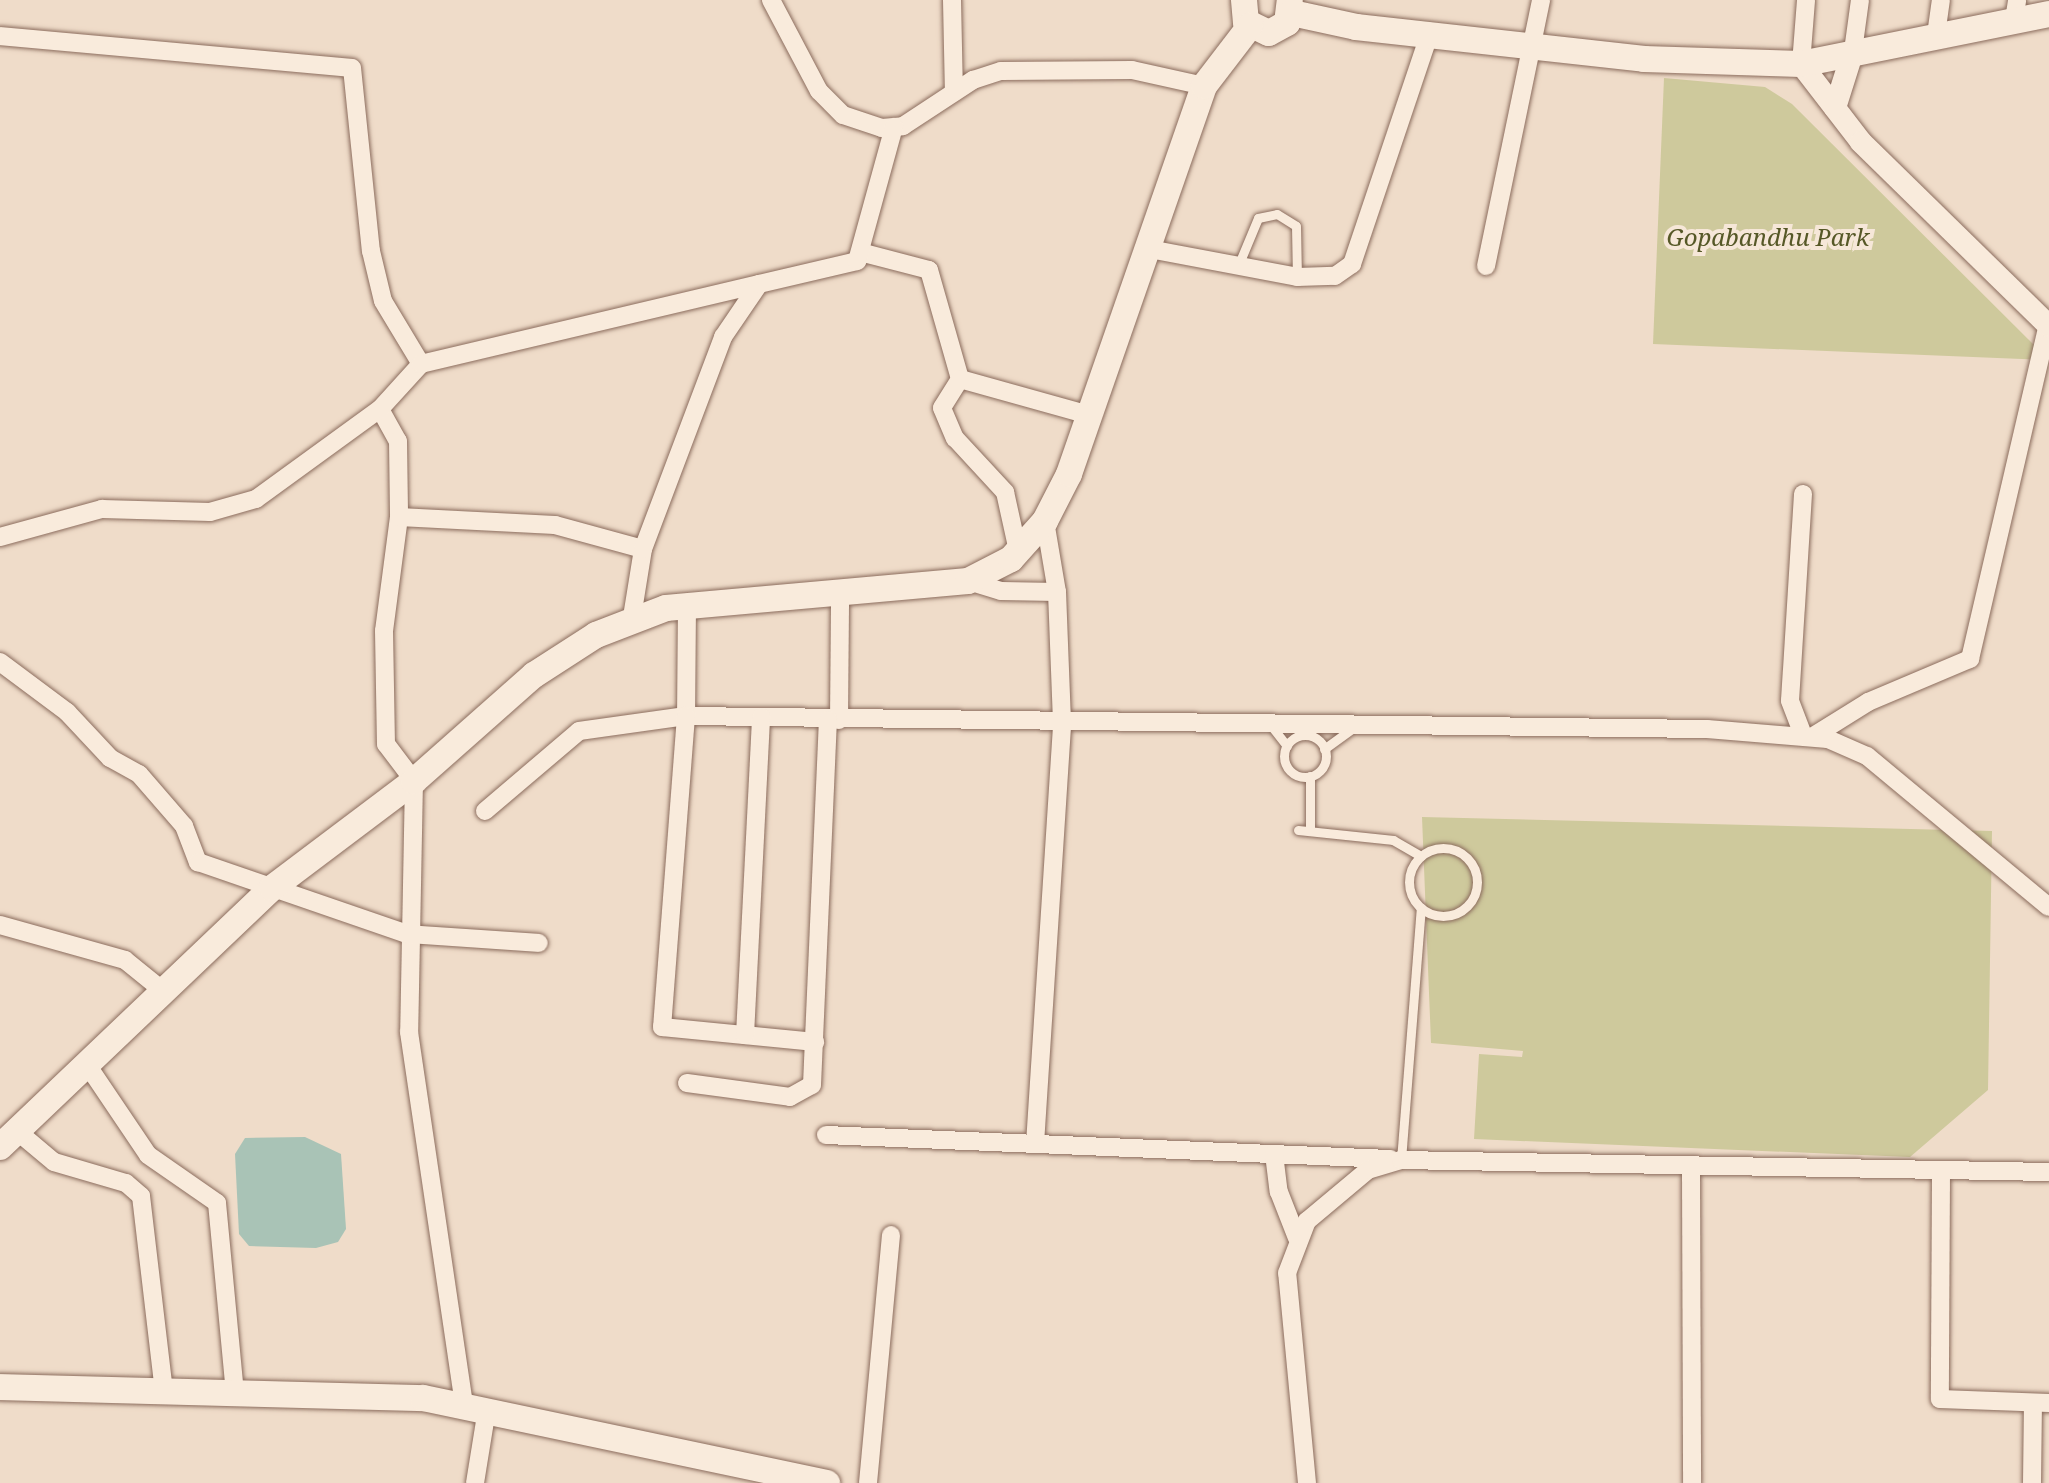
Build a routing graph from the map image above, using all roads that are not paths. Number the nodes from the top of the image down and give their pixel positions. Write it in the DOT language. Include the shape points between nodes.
graph roads {
  1 [pos="771,0"];
  2 [pos="952,0"];
  3 [pos="1244,0"];
  4 [pos="1541,0"];
  5 [pos="1806,0"];
  6 [pos="1860,0"];
  7 [pos="1941,0"];
  8 [pos="1291,6"];
  9 [pos="2016,10"];
  10 [pos="2049,14"];
  11 [pos="1250,26"];
  12 [pos="1430,32"];
  13 [pos="1936,35"];
  14 [pos="0,36"];
  15 [pos="1527,45"];
  16 [pos="1853,51"];
  17 [pos="1801,64"];
  18 [pos="1204,86"];
  19 [pos="954,92"];
  20 [pos="1835,108"];
  21 [pos="894,127"];
  22 [pos="1144,248"];
  23 [pos="860,252"];
  24 [pos="1238,266"];
  25 [pos="1486,266"];
  26 [pos="1297,277"];
  27 [pos="759,284"];
  28 [pos="2048,325"];
  29 [pos="421,364"];
  30 [pos="960,379"];
  31 [pos="380,409"];
  32 [pos="1089,415"];
  33 [pos="1803,494"];
  34 [pos="399,517"];
  35 [pos="1045,521"];
  36 [pos="0,537"];
  37 [pos="643,549"];
  38 [pos="1018,551"];
  39 [pos="968,581"];
  40 [pos="1057,592"];
  41 [pos="840,595"];
  42 [pos="687,605"];
  43 [pos="632,617"];
  44 [pos="0,662"];
  45 [pos="686,716"];
  46 [pos="761,717"];
  47 [pos="834,720"];
  48 [pos="1062,722"];
  49 [pos="1268,722"];
  50 [pos="1360,723"];
  51 [pos="1807,736"];
  52 [pos="1287,746"];
  53 [pos="1324,749"];
  54 [pos="1310,776"];
  55 [pos="414,781"];
  56 [pos="485,811"];
  57 [pos="1298,830"];
  58 [pos="1310,831"];
  59 [pos="1421,856"];
  60 [pos="272,888"];
  61 [pos="2049,907"];
  62 [pos="1421,908"];
  63 [pos="0,925"];
  64 [pos="407,934"];
  65 [pos="539,943"];
  66 [pos="161,989"];
  67 [pos="745,1035"];
  68 [pos="815,1042"];
  69 [pos="86,1063"];
  70 [pos="687,1083"];
  71 [pos="826,1135"];
  72 [pos="8,1139"];
  73 [pos="1035,1144"];
  74 [pos="1274,1154"];
  75 [pos="1401,1160"];
  76 [pos="1691,1171"];
  77 [pos="2049,1172"];
  78 [pos="1941,1174"];
  79 [pos="891,1235"];
  80 [pos="1297,1238"];
  81 [pos="0,1387"];
  82 [pos="164,1392"];
  83 [pos="235,1393"];
  84 [pos="2041,1404"];
  85 [pos="475,1407"];
  86 [pos="475,1483"];
  87 [pos="827,1483"];
  88 [pos="868,1483"];
  89 [pos="1307,1483"];
  90 [pos="1692,1483"];
  91 [pos="2032,1483"];
  1 -- 21 [label="street" via="819,91 843,115"];
  2 -- 19 [label="street"];
  3 -- 11 [label="main road"];
  4 -- 15 [label="street"];
  5 -- 17 [label="street"];
  6 -- 16 [label="street"];
  7 -- 13 [label="street"];
  8 -- 11 [label="main road" via="1275,32"];
  8 -- 12 [label="main road"];
  9 -- 10 [label="main road"];
  9 -- 13 [label="main road"];
  11 -- 18 [label="main road"];
  12 -- 15 [label="main road"];
  12 -- 26 [label="street" via="1352,264 1335,276"];
  13 -- 16 [label="main road"];
  14 -- 29 [label="street" via="352,68 371,251 383,301"];
  15 -- 17 [label="main road" via="1644,59"];
  15 -- 25 [label="street"];
  16 -- 17 [label="main road"];
  16 -- 20 [label="street"];
  17 -- 20 [label="street"];
  18 -- 19 [label="street" via="1063,66 1001,71"];
  18 -- 22 [label="main road"];
  19 -- 21 [label="street"];
  20 -- 28 [label="street"];
  21 -- 23 [label="street"];
  22 -- 24 [label="street"];
  22 -- 32 [label="main road"];
  23 -- 27 [label="street" via="857,261"];
  23 -- 30 [label="street" via="929,270"];
  24 -- 26 [label="street"];
  24 -- 26 [label="lane" via="1258,218 1277,214 1296,226"];
  27 -- 29 [label="street"];
  27 -- 37 [label="street" via="723,337"];
  28 -- 51 [label="street" via="1970,659 1868,702"];
  29 -- 31 [label="street"];
  30 -- 32 [label="street"];
  30 -- 38 [label="street" via="942,408 955,438 1005,492"];
  31 -- 34 [label="street" via="396,426"];
  31 -- 36 [label="street" via="256,499 210,512 102,509"];
  32 -- 35 [label="main road"];
  33 -- 51 [label="street" via="1790,701"];
  34 -- 37 [label="street" via="555,525"];
  34 -- 55 [label="street" via="384,631 386,744"];
  35 -- 38 [label="main road"];
  35 -- 40 [label="street"];
  37 -- 43 [label="street"];
  38 -- 39 [label="main road"];
  39 -- 40 [label="street" via="1001,591"];
  39 -- 41 [label="main road"];
  40 -- 48 [label="street"];
  41 -- 42 [label="main road"];
  41 -- 47 [label="street"];
  42 -- 43 [label="main road"];
  42 -- 45 [label="street"];
  43 -- 55 [label="main road" via="534,675"];
  44 -- 60 [label="street" via="67,712 110,758 139,774 184,826 198,862"];
  45 -- 46 [label="street"];
  45 -- 56 [label="street" via="579,731"];
  45 -- 67 [label="street" via="662,1027"];
  46 -- 47 [label="street"];
  46 -- 67 [label="street"];
  47 -- 48 [label="street"];
  47 -- 68 [label="street"];
  48 -- 49 [label="street"];
  48 -- 73 [label="street"];
  49 -- 50 [label="street"];
  49 -- 52 [label="lane"];
  50 -- 51 [label="street"];
  50 -- 53 [label="lane"];
  51 -- 61 [label="street" via="1867,756"];
  52 -- 53 [label="lane" via="1310,736"];
  52 -- 54 [label="lane" via="1286,766"];
  53 -- 54 [label="lane" via="1322,768"];
  54 -- 58 [label="lane"];
  55 -- 60 [label="main road"];
  55 -- 64 [label="street"];
  57 -- 58 [label="lane"];
  58 -- 59 [label="lane" via="1393,840"];
  59 -- 62 [label="lane" via="1409,877"];
  59 -- 62 [label="lane" via="1454,849 1473,864 1478,884 1462,911 1441,916"];
  60 -- 64 [label="street"];
  60 -- 66 [label="main road"];
  62 -- 75 [label="lane"];
  63 -- 66 [label="street" via="125,960"];
  64 -- 65 [label="street"];
  64 -- 85 [label="street" via="409,1032"];
  66 -- 69 [label="main road"];
  67 -- 68 [label="street"];
  68 -- 70 [label="street" via="812,1085 800,1096"];
  69 -- 72 [label="main road"];
  69 -- 83 [label="street" via="148,1155 217,1203"];
  71 -- 73 [label="street"];
  72 -- 82 [label="street" via="54,1162 126,1183 141,1196"];
  73 -- 74 [label="street"];
  74 -- 75 [label="street"];
  74 -- 80 [label="street" via="1279,1192"];
  75 -- 76 [label="street"];
  75 -- 80 [label="street" via="1368,1170 1334,1195"];
  76 -- 78 [label="street"];
  76 -- 90 [label="street"];
  77 -- 78 [label="street"];
  78 -- 84 [label="street" via="1940,1399"];
  79 -- 88 [label="street"];
  80 -- 89 [label="street" via="1287,1273"];
  81 -- 82 [label="main road"];
  82 -- 83 [label="main road"];
  83 -- 85 [label="main road"];
  84 -- 91 [label="street"];
  85 -- 86 [label="street"];
  85 -- 87 [label="main road"];
}
